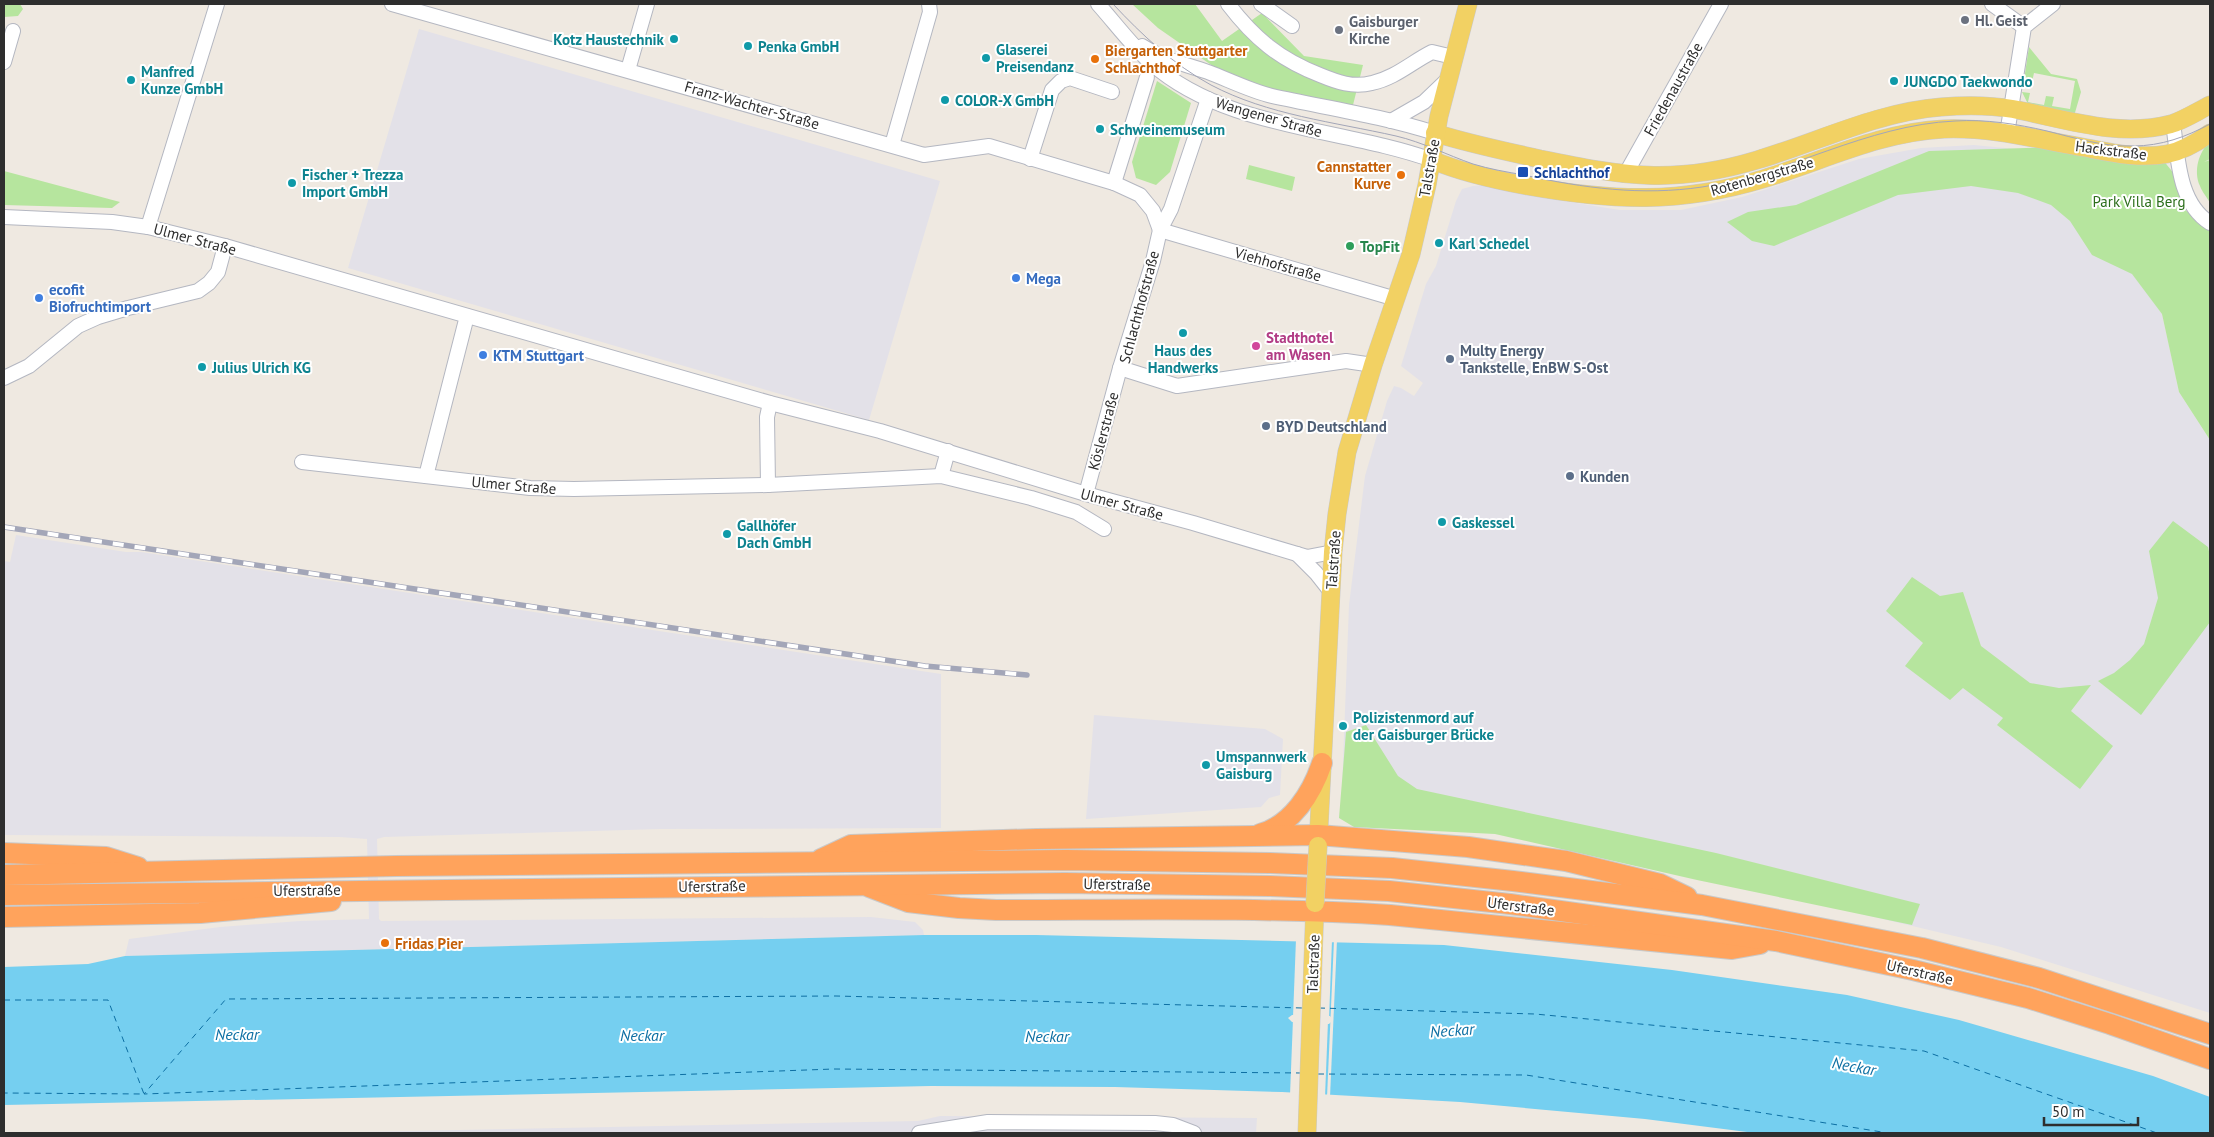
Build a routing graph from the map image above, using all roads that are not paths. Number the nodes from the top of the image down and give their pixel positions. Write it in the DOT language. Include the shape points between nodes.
graph roads {
  1 [pos="217,4"];
  2 [pos="392,4"];
  3 [pos="647,4"];
  4 [pos="929,4"];
  5 [pos="1098,4"];
  6 [pos="1228,4"];
  7 [pos="1260,4"];
  8 [pos="1468,4"];
  9 [pos="1721,4"];
  10 [pos="1992,4"];
  11 [pos="2053,4"];
  12 [pos="1292,26"];
  13 [pos="2024,27"];
  14 [pos="13,31"];
  15 [pos="1126,36"];
  16 [pos="1453,57"];
  17 [pos="4,62"];
  18 [pos="628,70"];
  19 [pos="1147,77"];
  20 [pos="1448,79"];
  21 [pos="1112,92"];
  22 [pos="1208,99"];
  23 [pos="2210,105"];
  24 [pos="2010,109"];
  25 [pos="1391,121"];
  26 [pos="2080,123"];
  27 [pos="2172,123"];
  28 [pos="1435,133"];
  29 [pos="2210,133"];
  30 [pos="2008,134"];
  31 [pos="892,146"];
  32 [pos="2178,151"];
  33 [pos="1030,159"];
  34 [pos="1432,160"];
  35 [pos="1625,175"];
  36 [pos="1114,184"];
  37 [pos="4,217"];
  38 [pos="2210,223"];
  39 [pos="148,227"];
  40 [pos="1160,230"];
  41 [pos="225,246"];
  42 [pos="1396,299"];
  43 [pos="467,316"];
  44 [pos="1373,365"];
  45 [pos="1120,368"];
  46 [pos="4,378"];
  47 [pos="770,403"];
  48 [pos="948,452"];
  49 [pos="302,462"];
  50 [pos="426,476"];
  51 [pos="941,476"];
  52 [pos="768,485"];
  53 [pos="1086,494"];
  54 [pos="1104,529"];
  55 [pos="1333,552"];
  56 [pos="1296,554"];
  57 [pos="1331,592"];
  58 [pos="1322,763"];
  59 [pos="1254,836"];
  60 [pos="1318,841"];
  61 [pos="4,853"];
  62 [pos="815,861"];
  63 [pos="154,872"];
  64 [pos="4,875"];
  65 [pos="858,884"];
  66 [pos="397,890"];
  67 [pos="4,894"];
  68 [pos="1702,905"];
  69 [pos="1315,911"];
  70 [pos="10,917"];
  71 [pos="1776,941"];
  72 [pos="2210,1034"];
  73 [pos="2210,1059"];
  74 [pos="919,1133"];
  75 [pos="1194,1133"];
  76 [pos="1306,1133"];
  1 -- 39 [label="street"];
  2 -- 18 [label="street, Franz-Wachter-Straße"];
  3 -- 18 [label="street"];
  4 -- 31 [label="street" via="930,12"];
  5 -- 15 [label="street, Wangener Straße"];
  6 -- 16 [label="street" via="1246,28 1286,60 1348,85 1370,84 1390,77 1432,52"];
  7 -- 12 [label="street"];
  8 -- 16 [label="main road, Talstraße"];
  9 -- 35 [label="street, Friedenaustraße"];
  10 -- 13 [label="street"];
  11 -- 13 [label="street"];
  13 -- 24 [label="street"];
  14 -- 17 [label="street"];
  15 -- 22 [label="street, Wangener Straße" via="1151,63"];
  15 -- 25 [label="street, Wangener Straße" via="1156,55 1270,95"];
  16 -- 20 [label="main road, Talstraße"];
  18 -- 31 [label="street, Franz-Wachter-Straße"];
  19 -- 36 [label="street"];
  20 -- 25 [label="street" via="1424,102"];
  20 -- 28 [label="main road, Talstraße"];
  21 -- 33 [label="street" via="1070,78 1056,85"];
  22 -- 34 [label="street, Wangener Straße" via="1284,124 1395,148"];
  22 -- 40 [label="street, Schlachthofstraße" via="1171,209"];
  23 -- 27 [label="main road, Hackstraße"];
  24 -- 26 [label="main road, Rotenbergstraße"];
  24 -- 30 [label="street"];
  24 -- 35 [label="main road, Rotenbergstraße" via="1941,107 1900,113 1720,170 1688,176"];
  25 -- 28 [label="street, Wangener Straße"];
  26 -- 27 [label="main road, Hackstraße" via="2130,129"];
  27 -- 32 [label="street"];
  28 -- 34 [label="main road, Talstraße"];
  28 -- 35 [label="main road, Rotenbergstraße" via="1480,146"];
  29 -- 32 [label="main road, Hackstraße"];
  30 -- 32 [label="main road, Hackstraße" via="2116,153 2156,155"];
  30 -- 34 [label="main road, Rotenbergstraße" via="1943,129 1876,140 1726,189 1650,199 1606,198 1554,190 1472,175"];
  31 -- 33 [label="street, Franz-Wachter-Straße" via="924,155 988,146"];
  32 -- 38 [label="street" via="2187,197 2198,216"];
  33 -- 36 [label="street, Franz-Wachter-Straße"];
  34 -- 42 [label="main road, Talstraße" via="1411,254"];
  36 -- 40 [label="street, Schlachthofstraße" via="1140,196 1153,211"];
  37 -- 39 [label="street, Ulmer Straße"];
  39 -- 41 [label="street, Ulmer Straße"];
  40 -- 42 [label="street, Viehhofstraße"];
  40 -- 45 [label="street, Schlachthofstraße"];
  41 -- 43 [label="street, Ulmer Straße"];
  41 -- 46 [label="street" via="218,272 198,291 128,308 78,326 28,366"];
  42 -- 44 [label="main road, Talstraße"];
  43 -- 47 [label="street, Ulmer Straße"];
  43 -- 50 [label="street"];
  44 -- 45 [label="street, Schlachthofstraße" via="1346,361 1177,386"];
  44 -- 55 [label="main road, Talstraße" via="1347,452"];
  45 -- 53 [label="street, Köslerstraße"];
  47 -- 48 [label="street, Ulmer Straße"];
  47 -- 52 [label="street" via="767,417"];
  48 -- 51 [label="street"];
  48 -- 53 [label="street, Ulmer Straße"];
  49 -- 50 [label="street, Ulmer Straße"];
  50 -- 52 [label="street, Ulmer Straße" via="530,488"];
  51 -- 52 [label="street, Ulmer Straße"];
  51 -- 54 [label="street, Ulmer Straße" via="1076,512"];
  53 -- 56 [label="street, Ulmer Straße"];
  55 -- 56 [label="street, Ulmer Straße" via="1308,557"];
  55 -- 57 [label="main road, Talstraße"];
  56 -- 57 [label="street, Ulmer Straße"];
  57 -- 58 [label="main road, Talstraße"];
  58 -- 59 [label="highway" via="1314,784 1297,809 1274,828"];
  58 -- 60 [label="main road, Talstraße"];
  59 -- 60 [label="highway"];
  59 -- 62 [label="highway" via="851,846"];
  60 -- 68 [label="highway" via="1468,847 1566,861 1660,884"];
  60 -- 69 [label="main road, Talstraße, bridge"];
  61 -- 63 [label="highway" via="106,857"];
  62 -- 63 [label="highway, Uferstraße"];
  62 -- 68 [label="highway, Uferstraße" via="1066,860 1392,868"];
  63 -- 64 [label="highway, Uferstraße"];
  65 -- 66 [label="highway, Uferstraße"];
  65 -- 69 [label="highway" via="908,902 959,908"];
  65 -- 71 [label="highway, Uferstraße" via="1075,883 1389,891 1510,904"];
  66 -- 67 [label="highway, Uferstraße"];
  66 -- 70 [label="highway" via="225,912"];
  68 -- 72 [label="highway, Uferstraße" via="1922,948 2039,978"];
  69 -- 71 [label="highway" via="1390,914 1732,949"];
  69 -- 76 [label="main road, Talstraße"];
  71 -- 73 [label="highway, Uferstraße" via="2028,998"];
  74 -- 75 [label="street" via="988,1122 1173,1125"];
}
